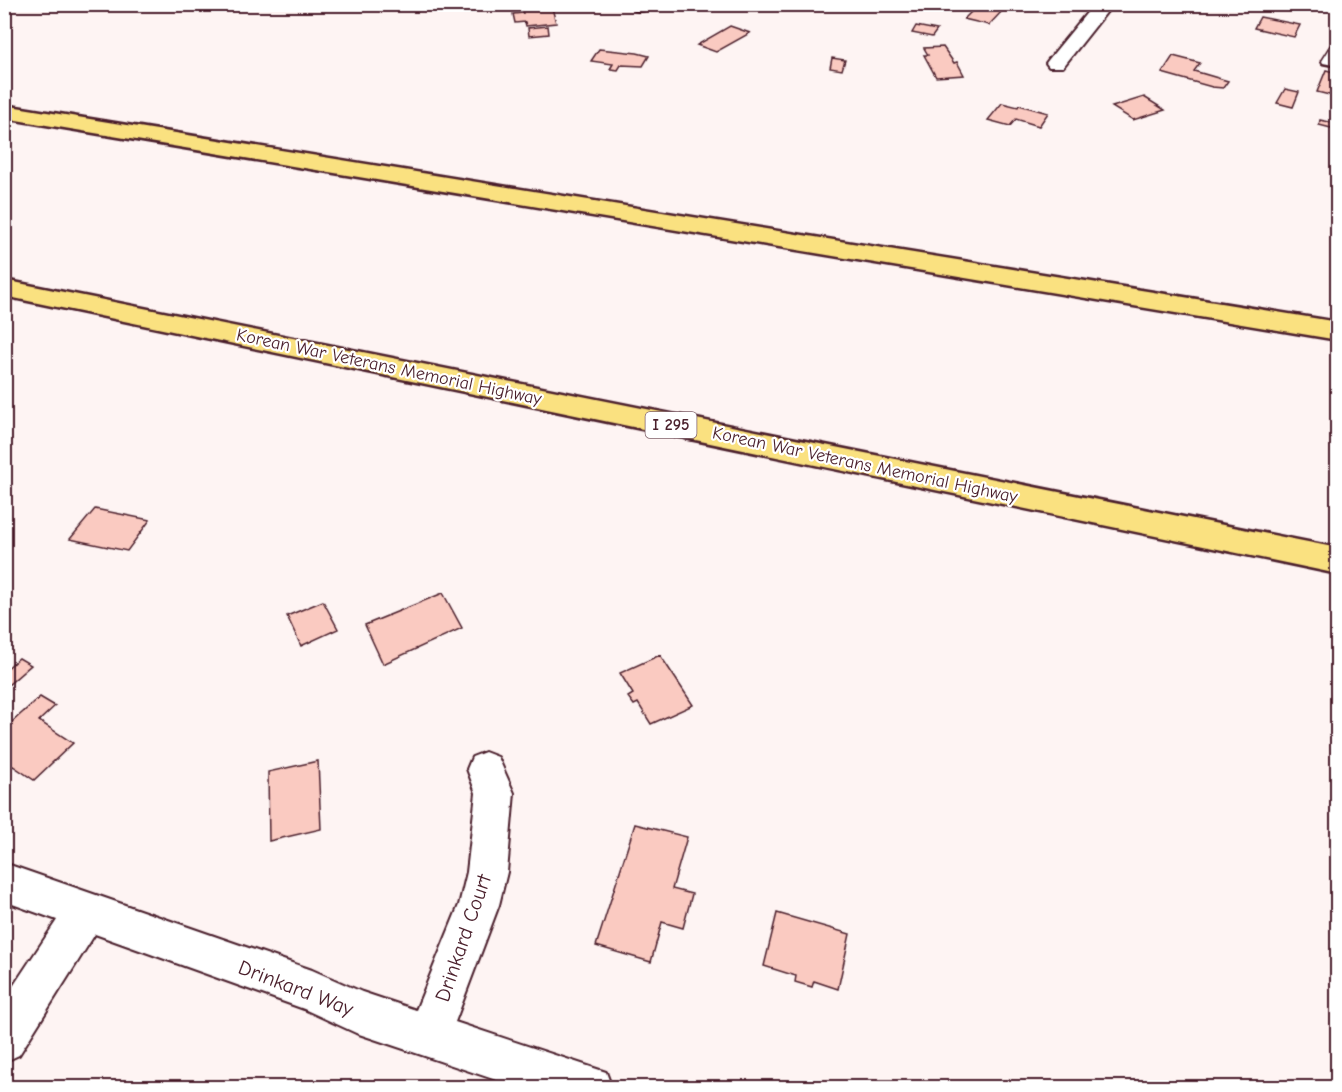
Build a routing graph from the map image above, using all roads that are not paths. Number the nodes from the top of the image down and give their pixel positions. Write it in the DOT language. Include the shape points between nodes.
graph roads {
  1 [pos="1104,4"];
  2 [pos="1338,44"];
  3 [pos="1056,63"];
  4 [pos="1338,63"];
  5 [pos="4,111"];
  6 [pos="4,288"];
  7 [pos="1338,332"];
  8 [pos="1338,561"];
  9 [pos="485,769"];
  10 [pos="4,882"];
  11 [pos="86,912"];
  12 [pos="428,1035"];
  13 [pos="4,1040"];
  14 [pos="590,1088"];
  1 -- 3 [label="street"];
  2 -- 4 [label="lane" via="1327,61"];
  5 -- 7 [label="highway"];
  6 -- 8 [label="highway, Korean War Veterans Memorial Highway / I 295"];
  9 -- 12 [label="street, Drinkard Court" via="495,794 487,872 479,904"];
  10 -- 11 [label="street, Drinkard Way"];
  11 -- 12 [label="street, Drinkard Way"];
  11 -- 13 [label="street"];
  12 -- 14 [label="street, Drinkard Way"];
}
